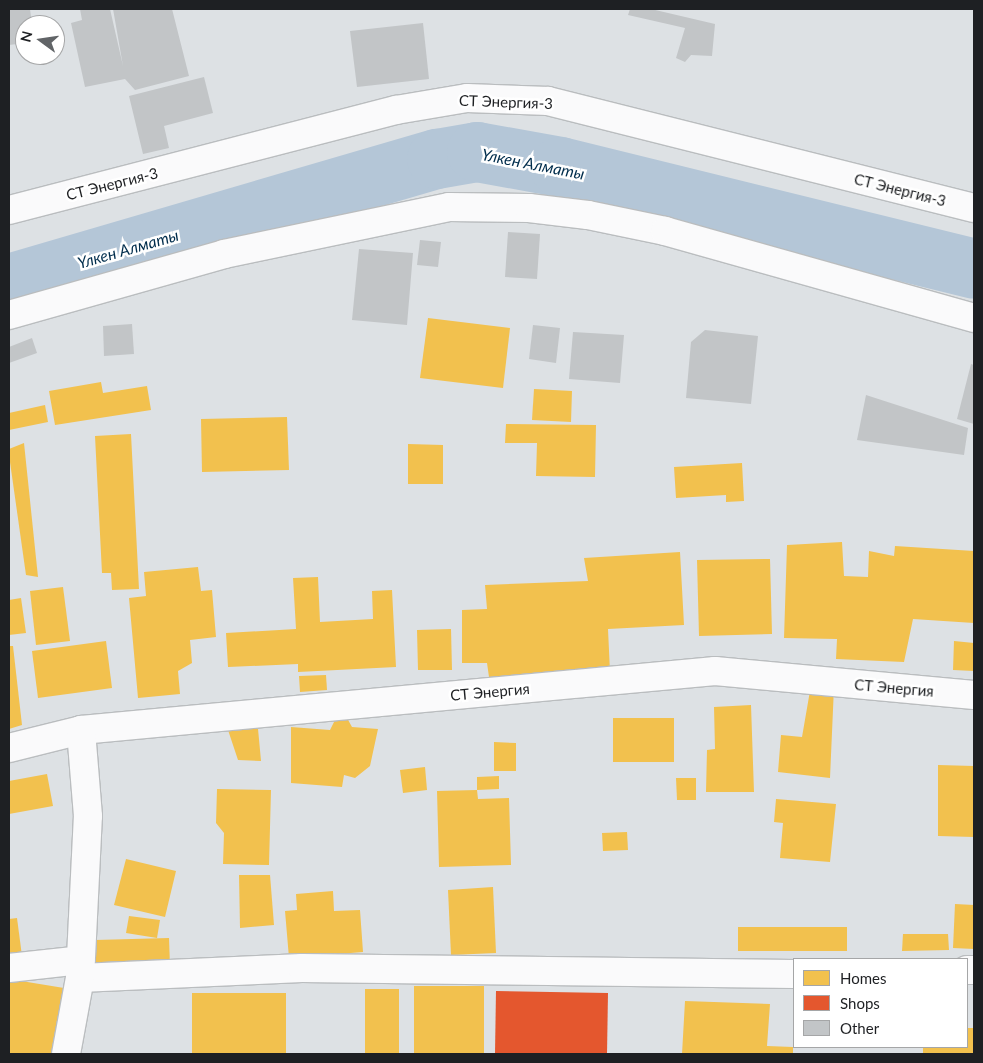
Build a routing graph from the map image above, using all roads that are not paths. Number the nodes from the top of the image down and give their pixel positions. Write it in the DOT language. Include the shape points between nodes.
graph roads {
  1 [pos="974,208"];
  2 [pos="9,210"];
  3 [pos="9,315"];
  4 [pos="974,318"];
  5 [pos="974,695"];
  6 [pos="81,730"];
  7 [pos="9,748"];
  8 [pos="9,968"];
  9 [pos="80,969"];
  10 [pos="793,974"];
  11 [pos="66,1054"];
  1 -- 2 [label="street, СТ Энергия-3" via="548,101 467,98 396,110"];
  3 -- 4 [label="street" via="224,254 449,207 529,208 588,215 655,229"];
  5 -- 6 [label="street, СТ Энергия" via="715,671"];
  6 -- 7 [label="street, СТ Энергия"];
  6 -- 9 [label="street" via="88,816"];
  8 -- 9 [label="street"];
  9 -- 10 [label="street" via="302,968"];
  9 -- 11 [label="street"];
}
